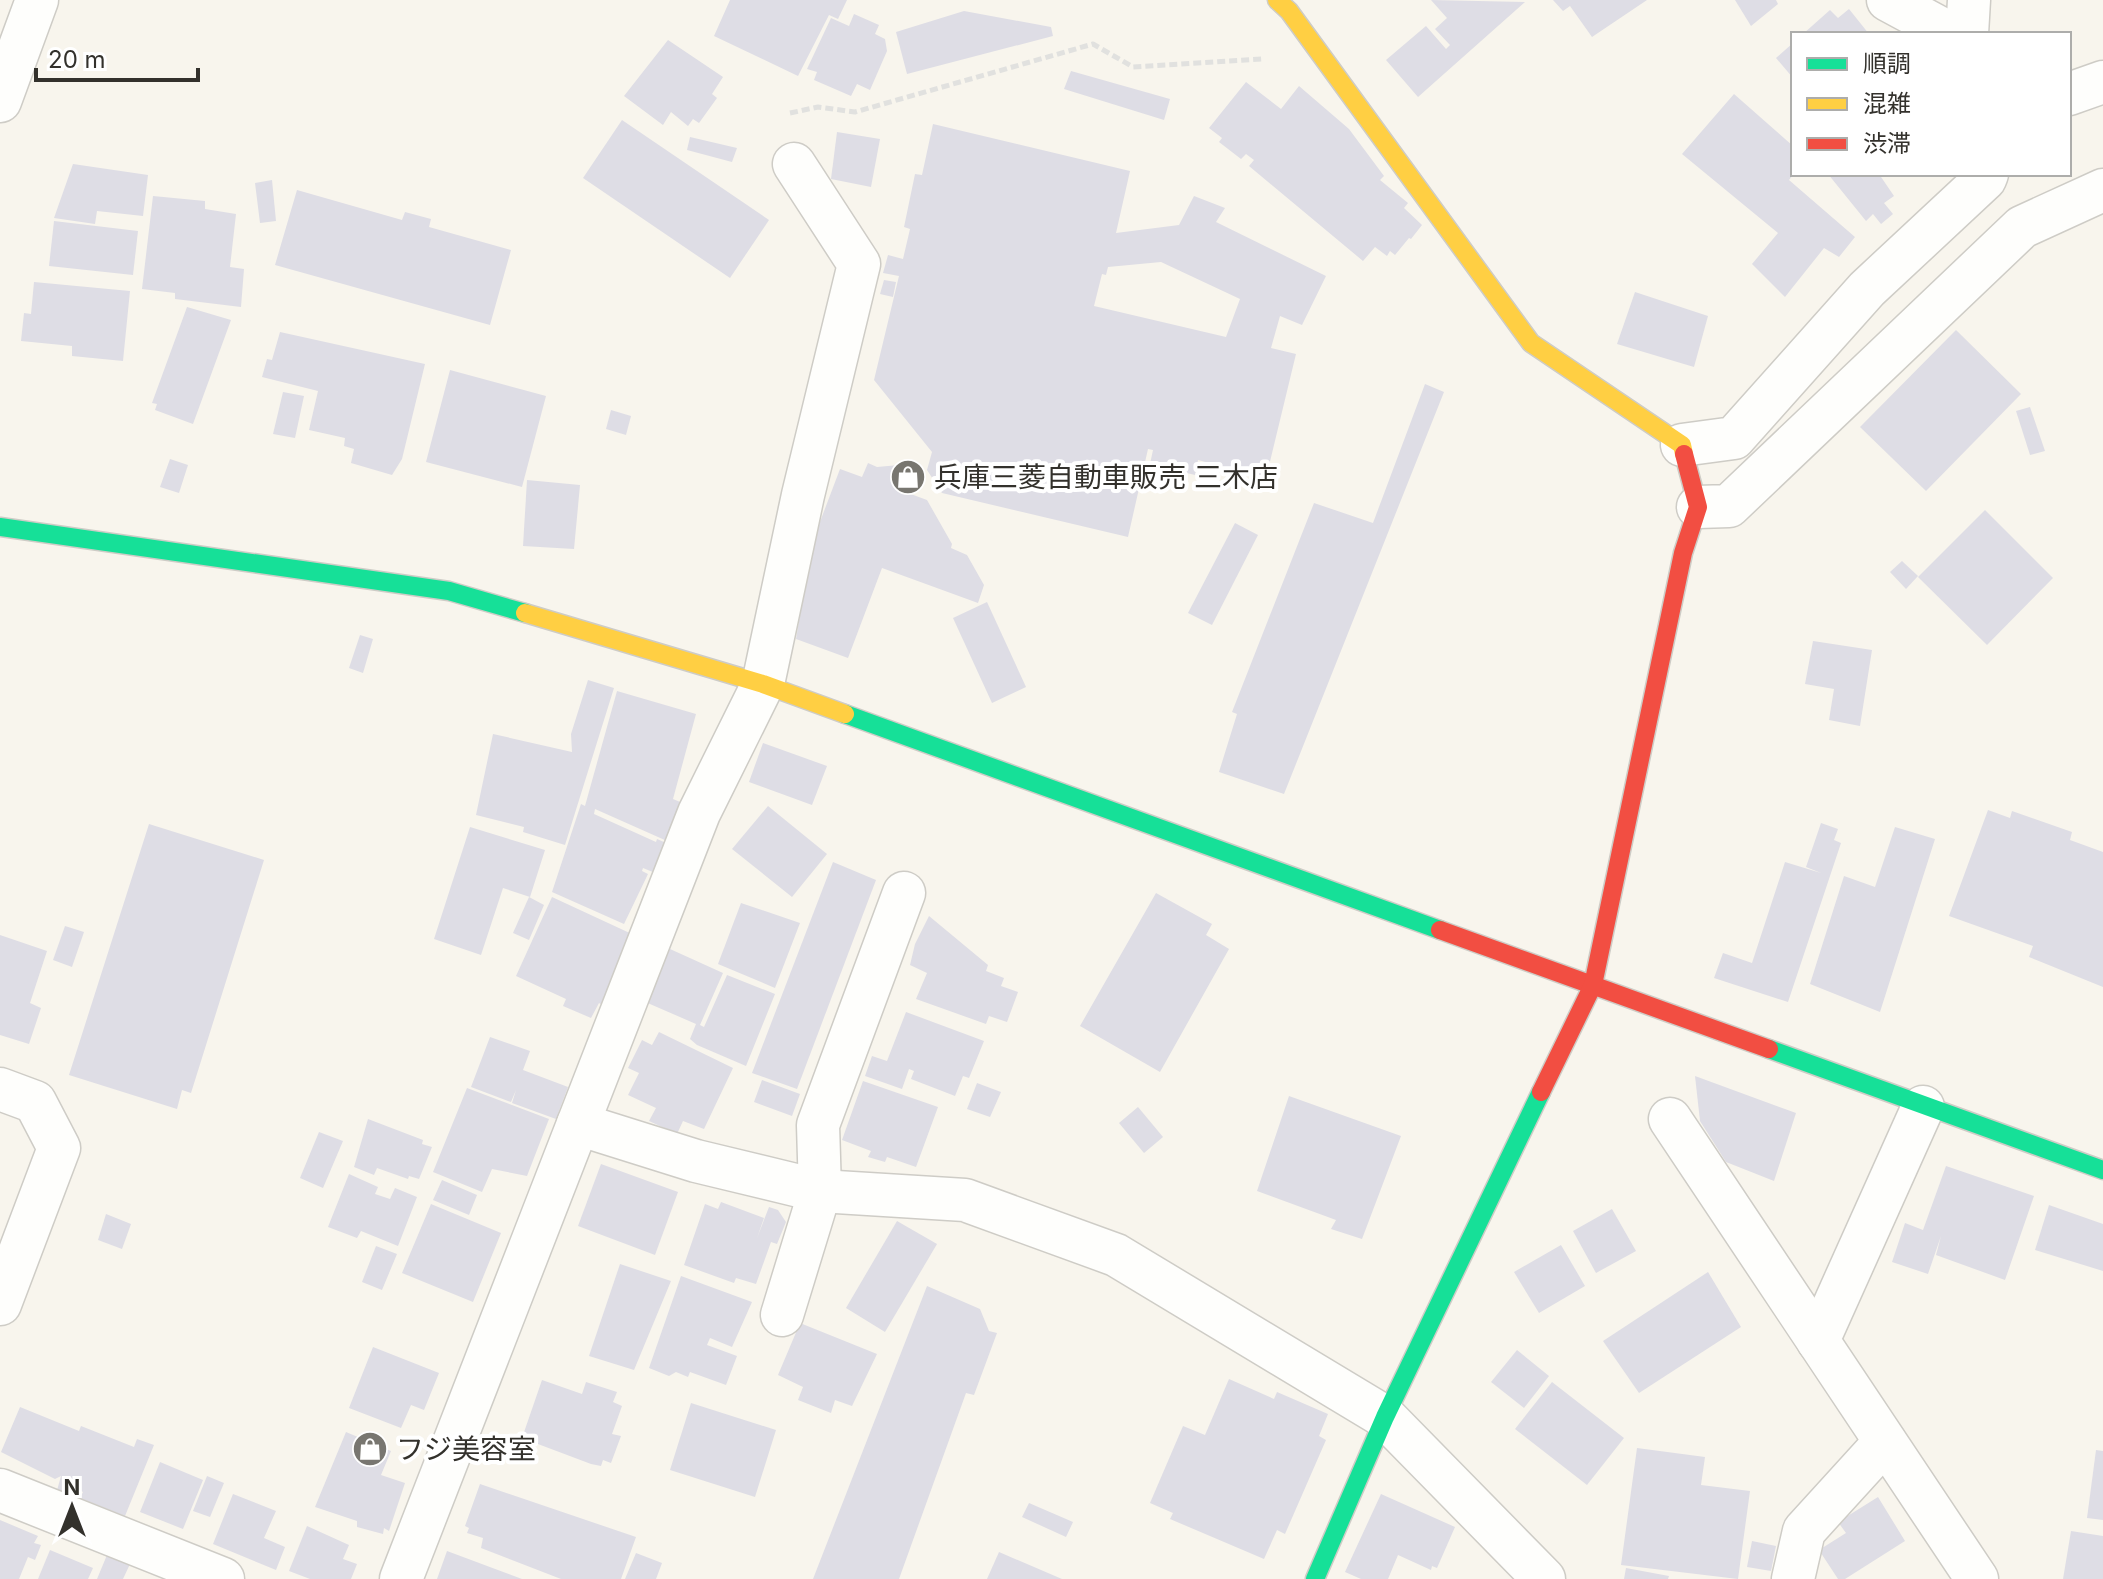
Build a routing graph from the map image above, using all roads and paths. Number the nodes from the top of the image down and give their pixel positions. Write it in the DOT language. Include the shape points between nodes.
graph roads {
  1 [pos="37,0"];
  2 [pos="1277,0"];
  3 [pos="1888,0"];
  4 [pos="1969,0"];
  5 [pos="1947,32"];
  6 [pos="1967,32"];
  7 [pos="1321,55"];
  8 [pos="2103,82"];
  9 [pos="2071,93"];
  10 [pos="0,101"];
  11 [pos="794,164"];
  12 [pos="1986,176"];
  13 [pos="2103,190"];
  14 [pos="1682,445"];
  15 [pos="1698,507"];
  16 [pos="0,527"];
  17 [pos="763,684"];
  18 [pos="904,893"];
  19 [pos="1593,985"];
  20 [pos="0,1089"];
  21 [pos="1923,1107"];
  22 [pos="1670,1119"];
  23 [pos="578,1124"];
  24 [pos="2103,1170"];
  25 [pos="820,1191"];
  26 [pos="0,1304"];
  27 [pos="782,1315"];
  28 [pos="1818,1341"];
  29 [pos="1385,1417"];
  30 [pos="1885,1442"];
  31 [pos="0,1490"];
  32 [pos="223,1579"];
  33 [pos="401,1579"];
  34 [pos="1315,1579"];
  35 [pos="1544,1579"];
  36 [pos="1793,1579"];
  37 [pos="1977,1579"];
  1 -- 10 [label="street"];
  2 -- 7 [label="street"];
  3 -- 5 [label="street"];
  4 -- 6 [label="street"];
  7 -- 11 [label="path" via="1133,67 1093,44 855,112 818,107 780,115"];
  7 -- 14 [label="street" via="1531,343"];
  8 -- 9 [label="street"];
  11 -- 17 [label="street" via="859,264"];
  12 -- 14 [label="street" via="1867,289 1734,438"];
  13 -- 15 [label="street" via="2022,227 1729,506"];
  14 -- 15 [label="street"];
  15 -- 19 [label="street" via="1683,553"];
  16 -- 17 [label="street" via="449,591"];
  17 -- 19 [label="street"];
  17 -- 23 [label="street" via="699,813"];
  18 -- 25 [label="street" via="818,1125"];
  19 -- 21 [label="street"];
  19 -- 29 [label="street"];
  20 -- 26 [label="street" via="35,1102 59,1148"];
  21 -- 24 [label="street"];
  21 -- 28 [label="street"];
  22 -- 28 [label="street"];
  23 -- 25 [label="street" via="696,1161"];
  23 -- 33 [label="street"];
  25 -- 27 [label="street"];
  25 -- 29 [label="street" via="965,1200 1116,1255"];
  28 -- 30 [label="street"];
  29 -- 34 [label="street"];
  29 -- 35 [label="street"];
  30 -- 36 [label="street" via="1804,1531"];
  30 -- 37 [label="street"];
  31 -- 32 [label="street"];
}
